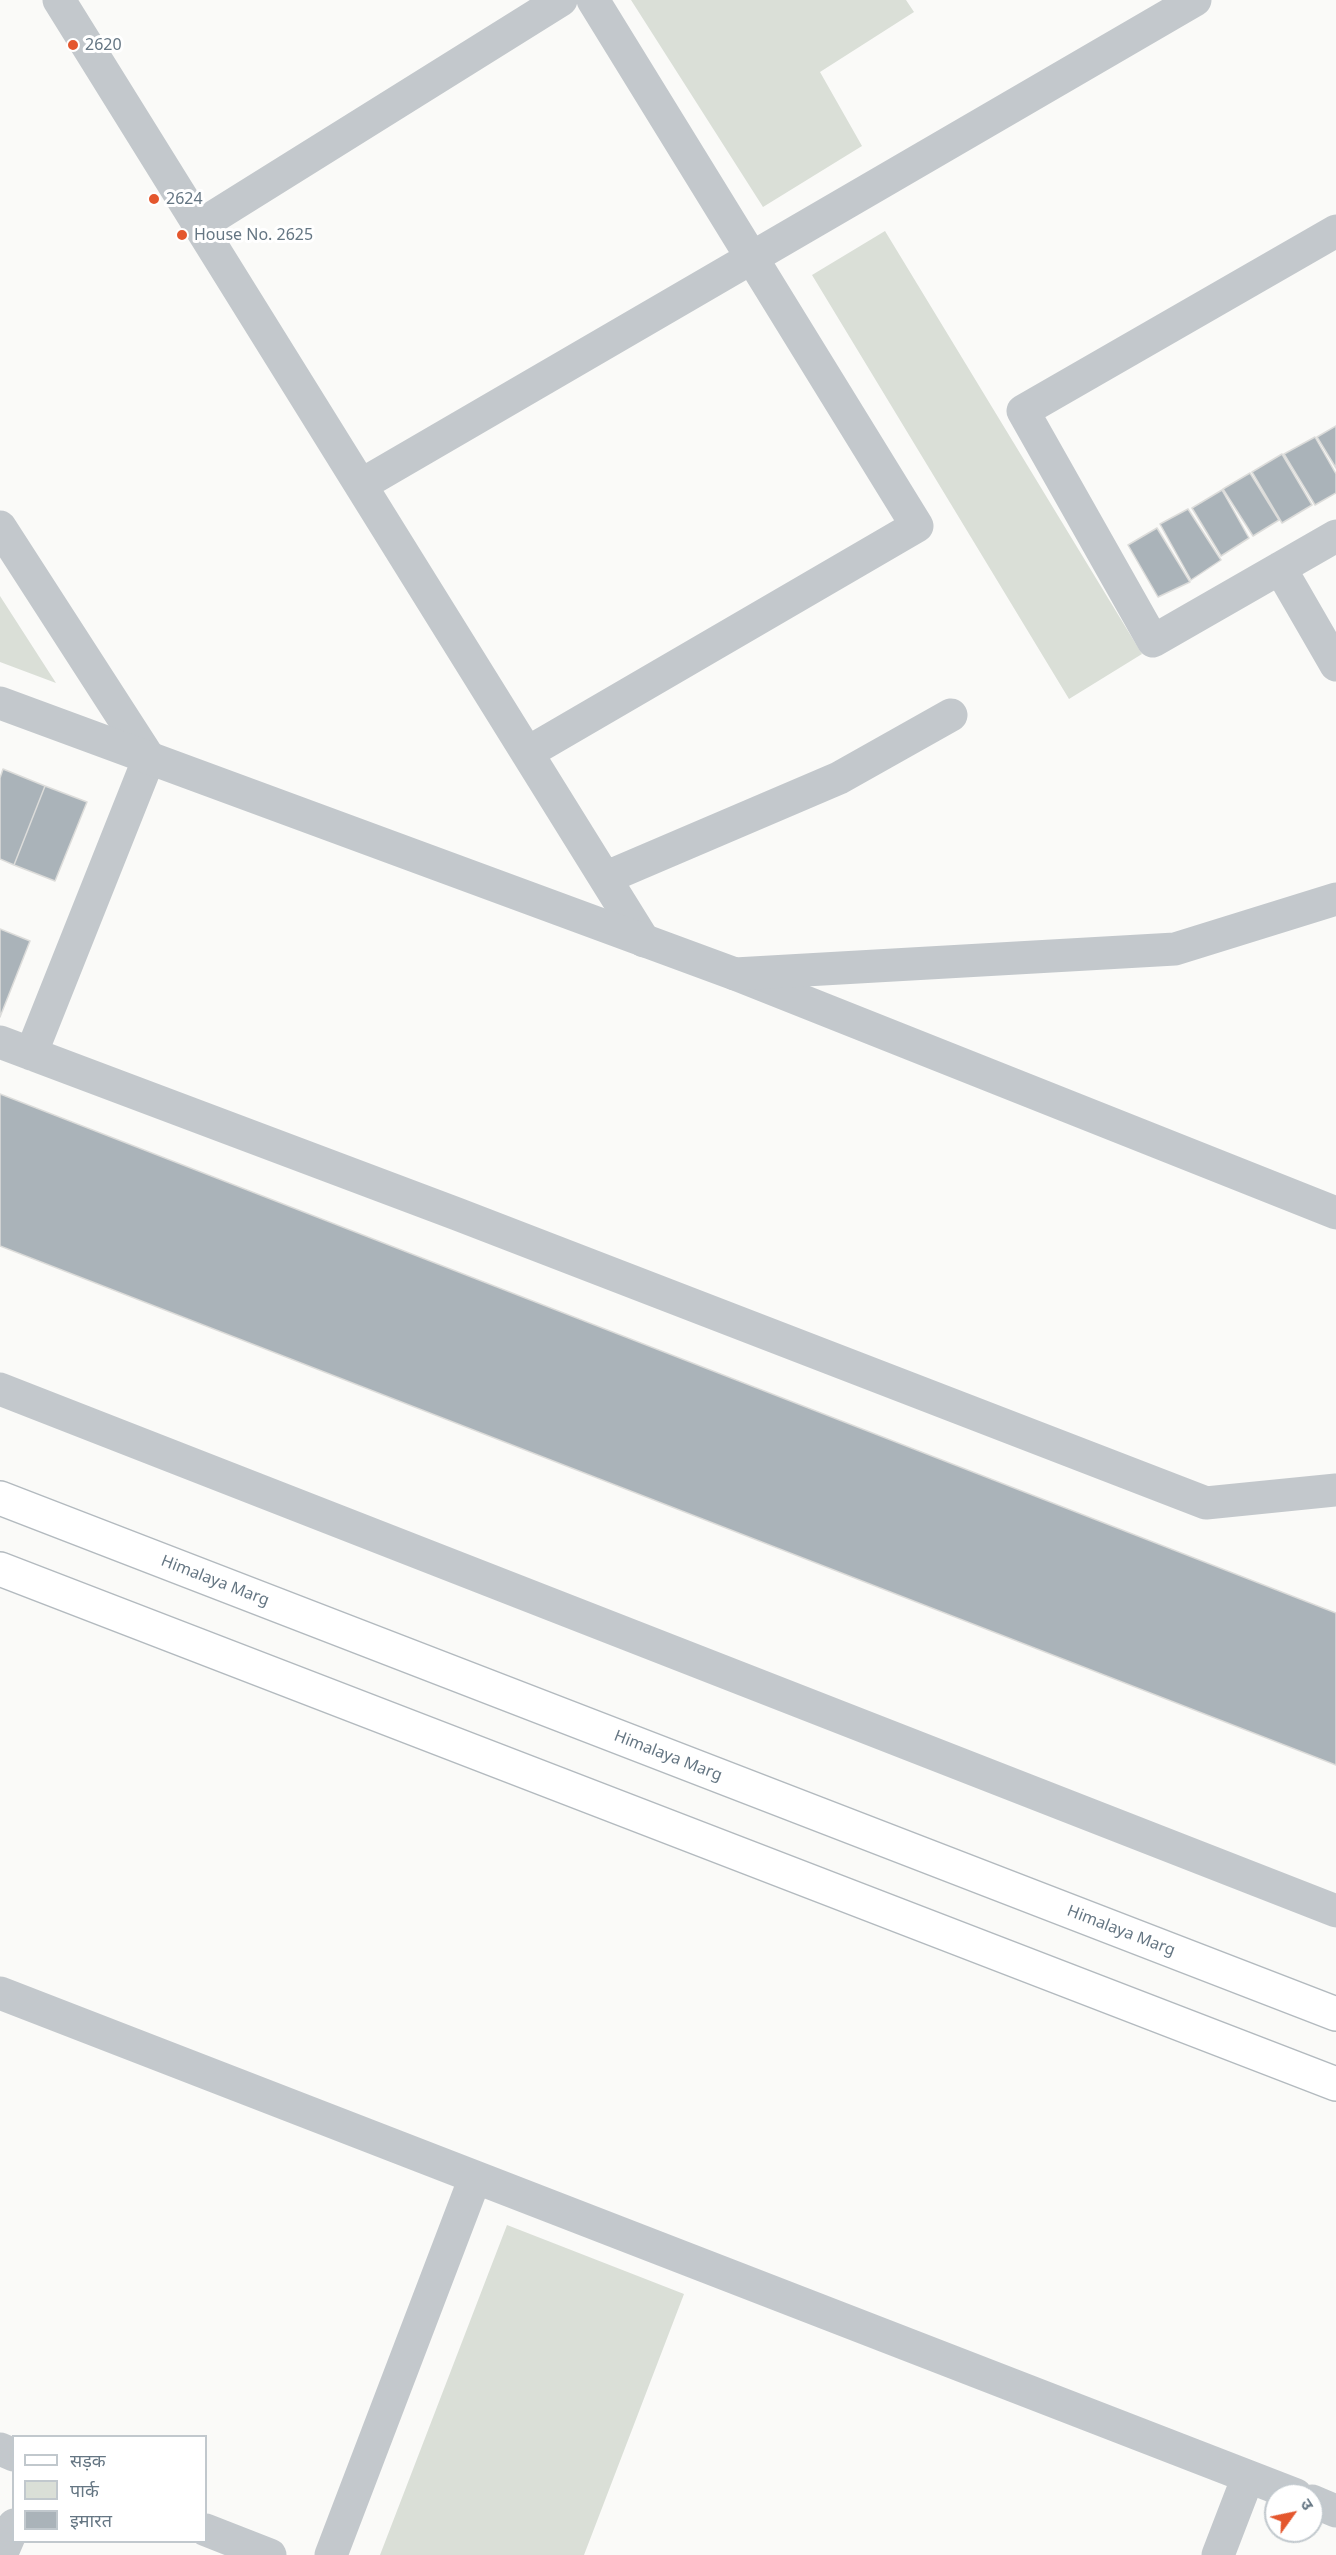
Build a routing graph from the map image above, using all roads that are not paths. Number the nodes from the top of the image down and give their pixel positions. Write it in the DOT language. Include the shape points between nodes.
graph roads {
  1 [pos="59,0"];
  2 [pos="561,0"];
  3 [pos="593,0"];
  4 [pos="1195,0"];
  5 [pos="200,226"];
  6 [pos="1336,231"];
  7 [pos="752,258"];
  8 [pos="361,486"];
  9 [pos="0,527"];
  10 [pos="1336,536"];
  11 [pos="1280,568"];
  12 [pos="1336,664"];
  13 [pos="0,703"];
  14 [pos="951,715"];
  15 [pos="526,753"];
  16 [pos="149,758"];
  17 [pos="604,878"];
  18 [pos="1336,898"];
  19 [pos="644,940"];
  20 [pos="735,974"];
  21 [pos="0,1042"];
  22 [pos="31,1054"];
  23 [pos="1336,1213"];
  24 [pos="0,1389"];
  25 [pos="1336,1490"];
  26 [pos="0,1498"];
  27 [pos="0,1569"];
  28 [pos="1336,1911"];
  29 [pos="0,1993"];
  30 [pos="1336,2014"];
  31 [pos="1336,2084"];
  32 [pos="475,2178"];
  33 [pos="1248,2477"];
  34 [pos="1264,2483"];
  35 [pos="12,2530"];
  36 [pos="207,2530"];
  37 [pos="1,2555"];
  38 [pos="270,2555"];
  39 [pos="332,2555"];
  40 [pos="1218,2555"];
  1 -- 5 [label="street"];
  2 -- 5 [label="street"];
  3 -- 7 [label="street"];
  4 -- 7 [label="street"];
  5 -- 8 [label="street"];
  6 -- 11 [label="street" via="1023,411 1153,641"];
  7 -- 8 [label="street"];
  7 -- 15 [label="street" via="917,526"];
  8 -- 15 [label="street"];
  9 -- 16 [label="street"];
  10 -- 11 [label="street"];
  11 -- 12 [label="street"];
  13 -- 16 [label="street"];
  14 -- 17 [label="street" via="839,778"];
  15 -- 17 [label="street"];
  16 -- 19 [label="street"];
  16 -- 22 [label="street"];
  17 -- 19 [label="street"];
  18 -- 20 [label="street" via="1175,949"];
  19 -- 20 [label="street"];
  20 -- 23 [label="street"];
  21 -- 22 [label="street"];
  22 -- 25 [label="street" via="1206,1503"];
  24 -- 28 [label="street"];
  26 -- 30 [label="main road, Himalaya Marg"];
  27 -- 31 [label="main road"];
  29 -- 32 [label="street"];
  32 -- 33 [label="street"];
  32 -- 39 [label="street"];
  33 -- 34 [label="street"];
  33 -- 40 [label="street"];
  35 -- 37 [label="street"];
  36 -- 38 [label="street"];
}
